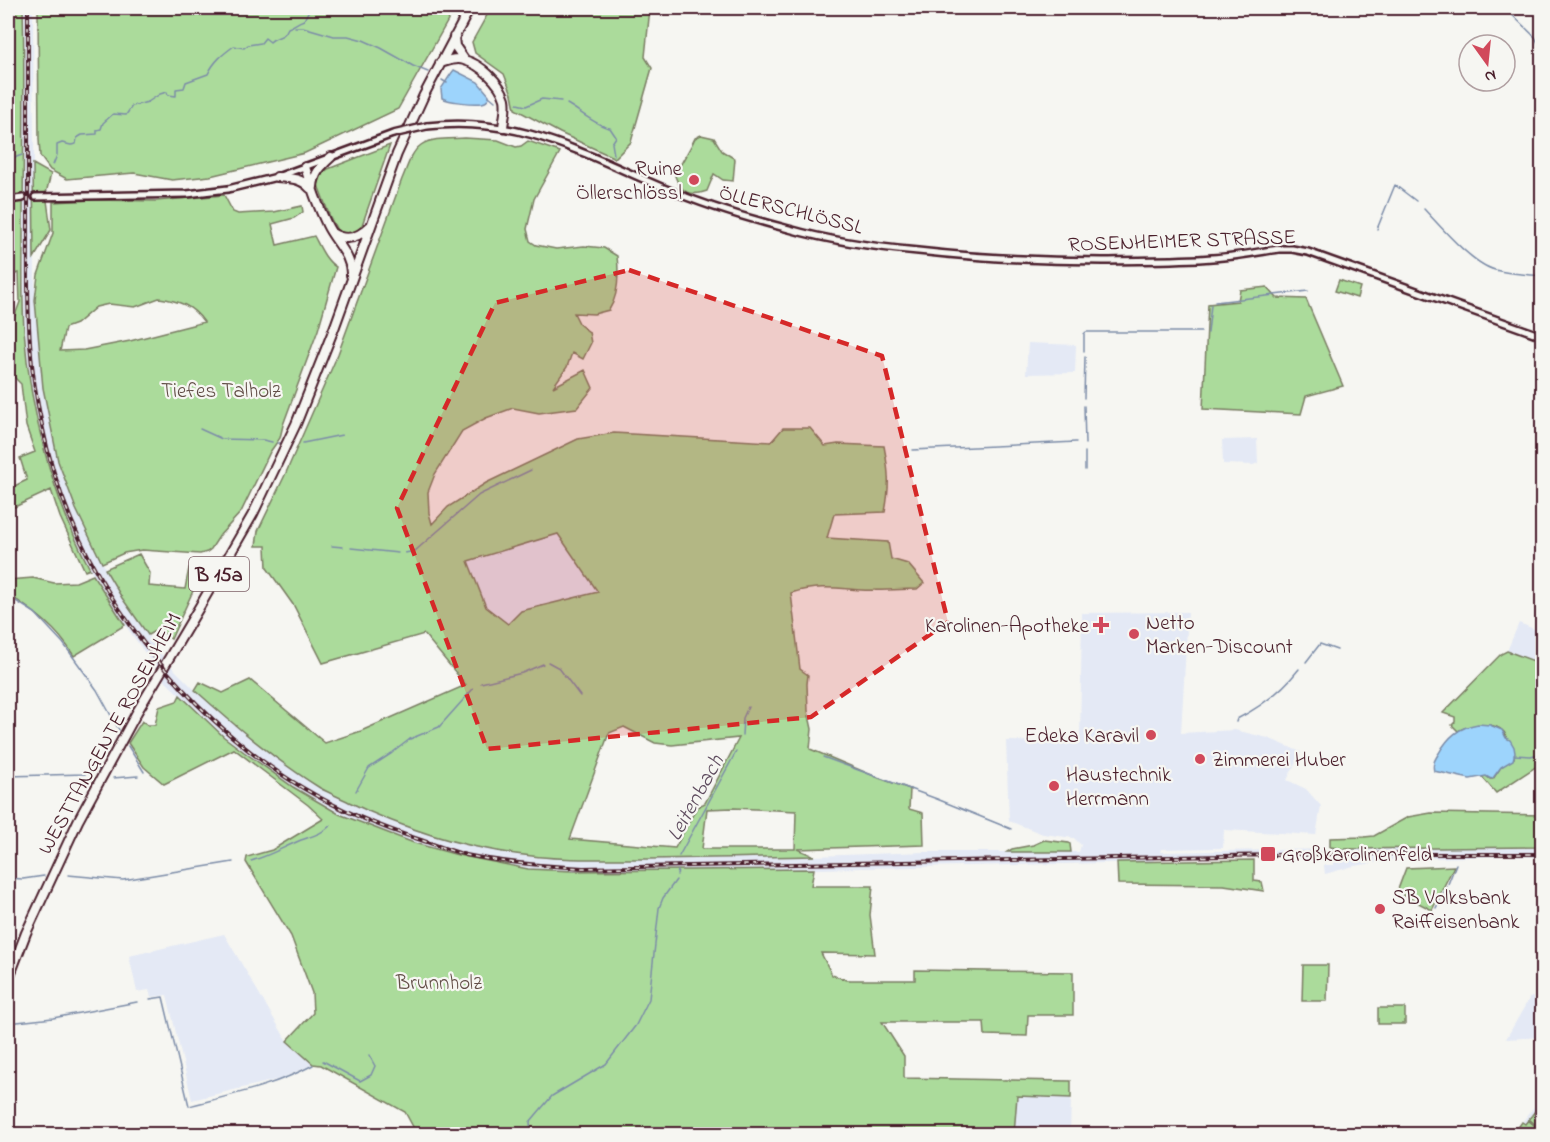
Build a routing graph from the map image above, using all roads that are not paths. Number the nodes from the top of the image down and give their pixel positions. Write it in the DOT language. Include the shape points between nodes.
graph roads {
  1 [pos="470,8"];
  2 [pos="454,37"];
  3 [pos="464,59"];
  4 [pos="440,63"];
  5 [pos="503,128"];
  6 [pos="331,157"];
  7 [pos="305,167"];
  8 [pos="277,177"];
  9 [pos="313,192"];
  10 [pos="35,197"];
  11 [pos="22,198"];
  12 [pos="8,200"];
  13 [pos="370,226"];
  14 [pos="331,232"];
  15 [pos="952,255"];
  16 [pos="351,278"];
  17 [pos="1542,336"];
  18 [pos="8,980"];
  1 -- 2 [label="highway, B 15a"];
  2 -- 3 [label="highway"];
  2 -- 4 [label="highway, B 15a"];
  3 -- 4 [label="highway"];
  3 -- 5 [label="highway" via="497,83 506,105"];
  4 -- 13 [label="highway, B 15a" via="397,154"];
  5 -- 6 [label="street, ÖLLERSCHLÖSSL, bridge" via="474,124 427,126"];
  5 -- 15 [label="street, ÖLLERSCHLÖSSL" via="587,154 696,201 791,230 852,243"];
  6 -- 7 [label="street, ÖLLERSCHLÖSSL"];
  6 -- 9 [label="highway" via="317,172"];
  7 -- 8 [label="street, ÖLLERSCHLÖSSL"];
  7 -- 9 [label="highway"];
  8 -- 9 [label="highway" via="296,179"];
  8 -- 10 [label="street, ÖLLERSCHLÖSSL" via="187,194"];
  9 -- 14 [label="highway"];
  11 -- 12 [label="street"];
  13 -- 14 [label="highway" via="348,239"];
  13 -- 16 [label="highway, B 15a"];
  14 -- 16 [label="highway" via="347,255"];
  15 -- 17 [label="street, ROSENHEIMER STRASSE" via="1064,261 1176,260 1292,249"];
  16 -- 18 [label="highway, WESTTANGENTE ROSENHEIM / B 15a" via="296,424 253,514 136,712 78,821"];
}
